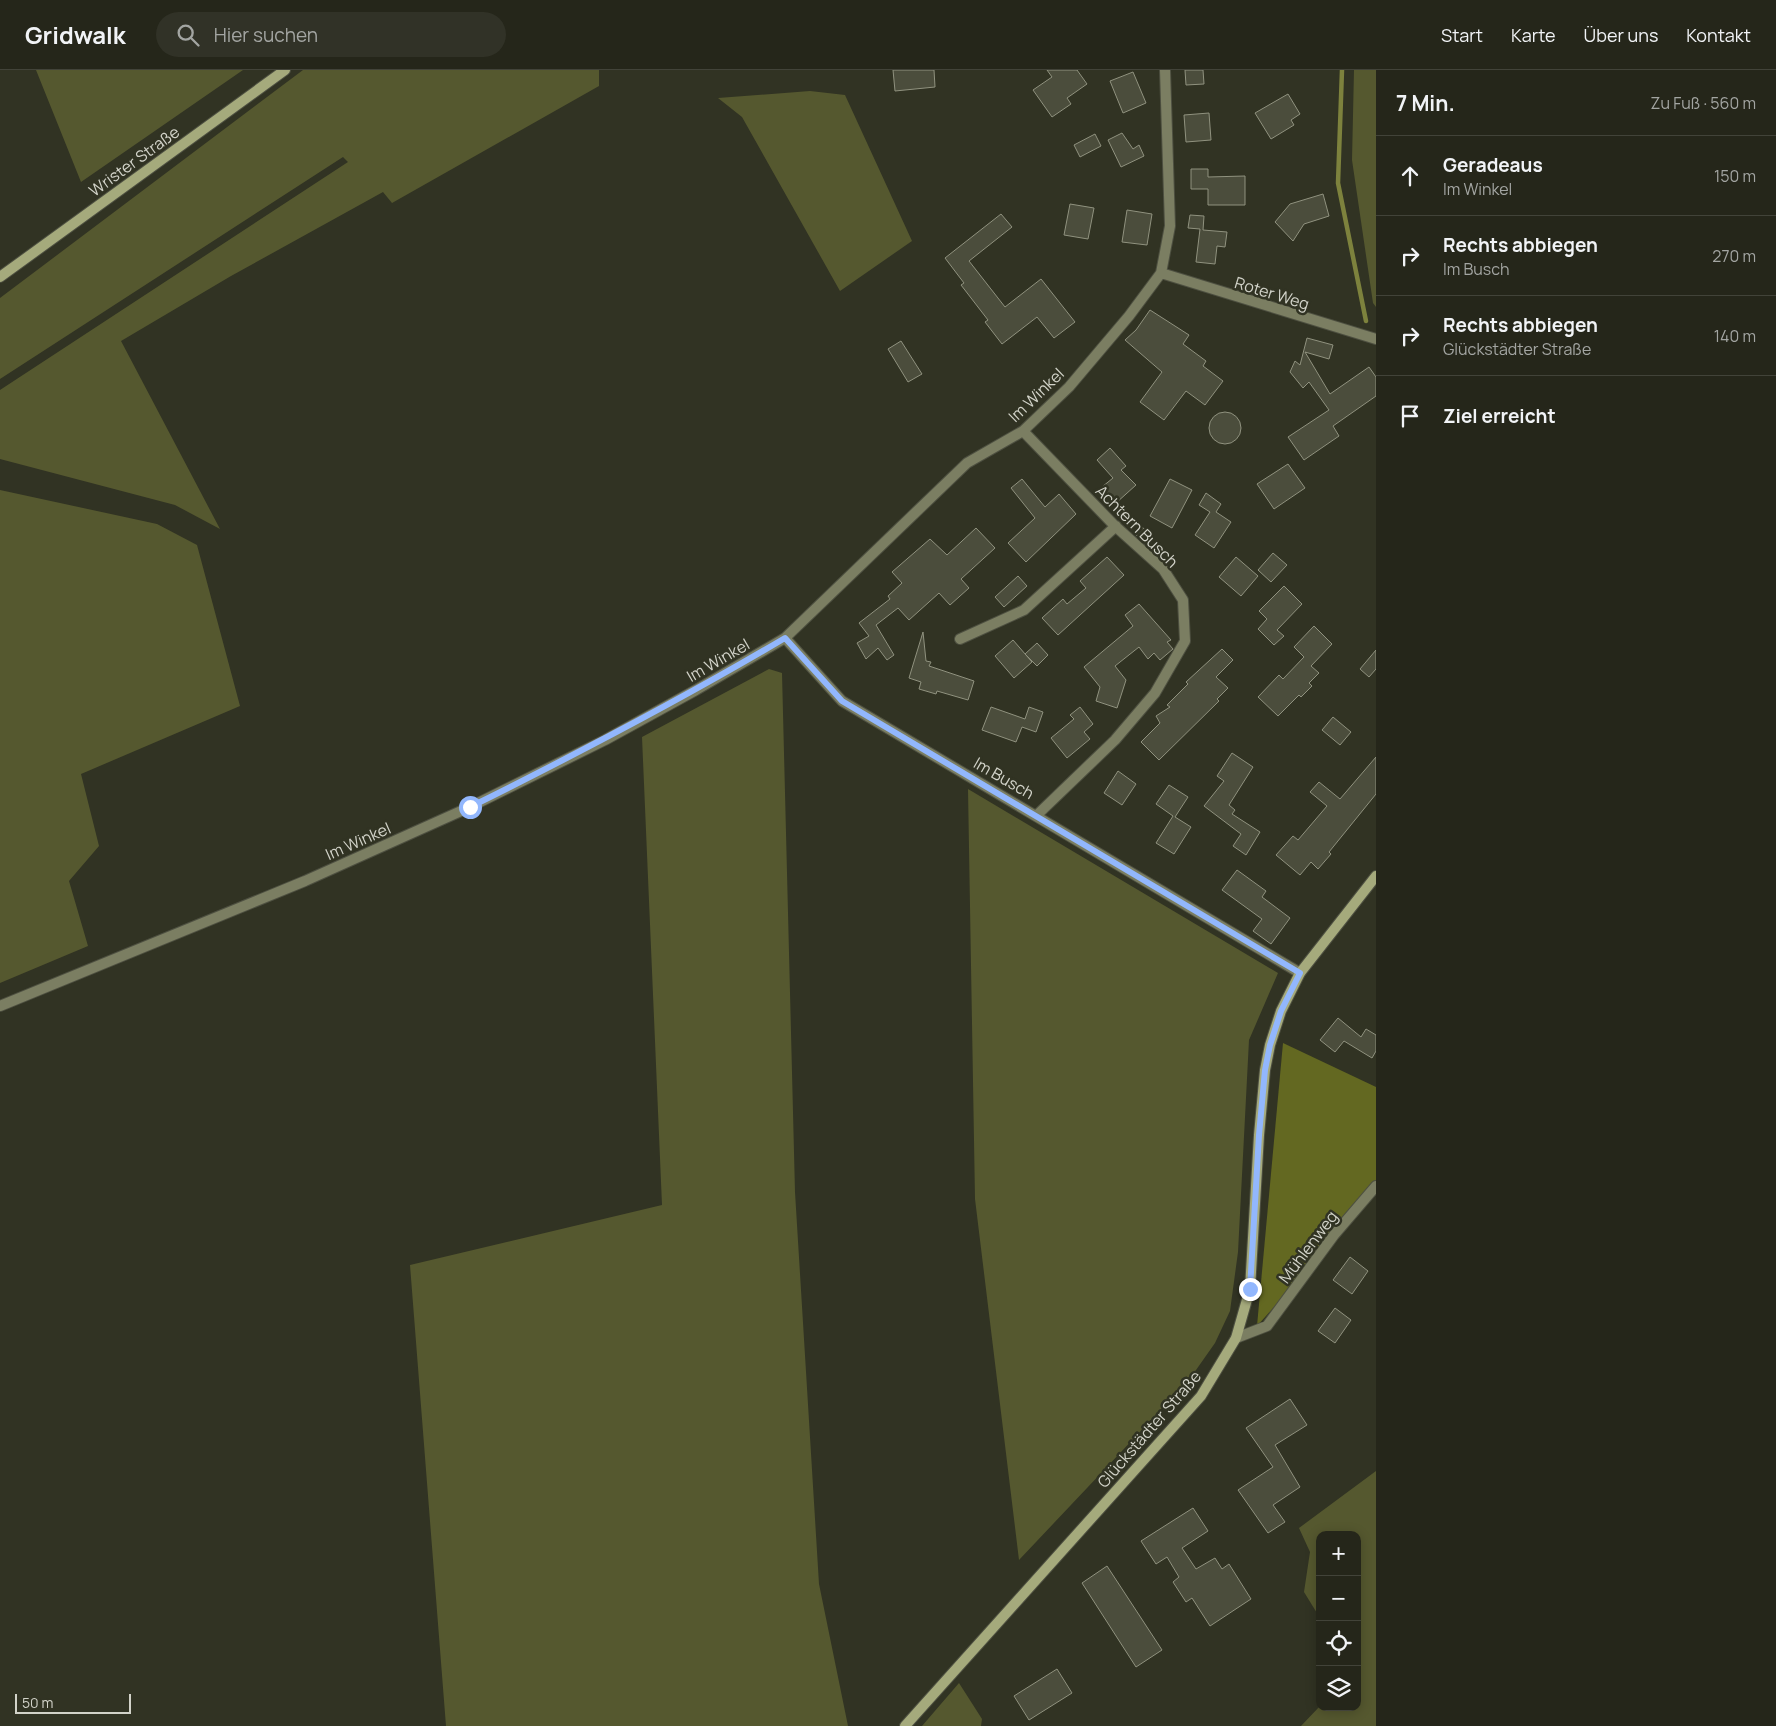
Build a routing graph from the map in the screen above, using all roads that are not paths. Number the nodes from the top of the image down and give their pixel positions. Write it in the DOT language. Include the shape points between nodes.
graph roads {
  1 [pos="285,70"];
  2 [pos="1164,70"];
  3 [pos="1160,273"];
  4 [pos="0,277"];
  5 [pos="1376,339"];
  6 [pos="1023,431"];
  7 [pos="1116,526"];
  8 [pos="785,638"];
  9 [pos="960,638"];
  10 [pos="1037,815"];
  11 [pos="1376,876"];
  12 [pos="1300,973"];
  13 [pos="0,1006"];
  14 [pos="1376,1186"];
  15 [pos="1236,1338"];
  16 [pos="905,1726"];
  1 -- 4 [label="street, Wrister Straße"];
  2 -- 3 [label="street, Im Winkel" via="1170,226"];
  3 -- 5 [label="street, Roter Weg"];
  3 -- 6 [label="street, Im Winkel" via="1129,316 1068,387"];
  6 -- 7 [label="street, Achtern Busch"];
  6 -- 8 [label="street, Im Winkel" via="967,463"];
  7 -- 9 [label="street" via="1024,610"];
  7 -- 10 [label="street, Achtern Busch" via="1163,569 1183,600 1185,641 1155,694 1115,740"];
  8 -- 10 [label="street, Im Busch" via="842,701"];
  8 -- 13 [label="street, Im Winkel" via="605,740 470,807 305,881"];
  10 -- 12 [label="street, Im Busch"];
  11 -- 12 [label="street, Glückstädter Straße"];
  12 -- 15 [label="street, Glückstädter Straße" via="1281,1011 1265,1070 1250,1289"];
  14 -- 15 [label="street, Mühlenweg" via="1334,1235 1267,1326"];
  15 -- 16 [label="street, Glückstädter Straße" via="1202,1396"];
}
